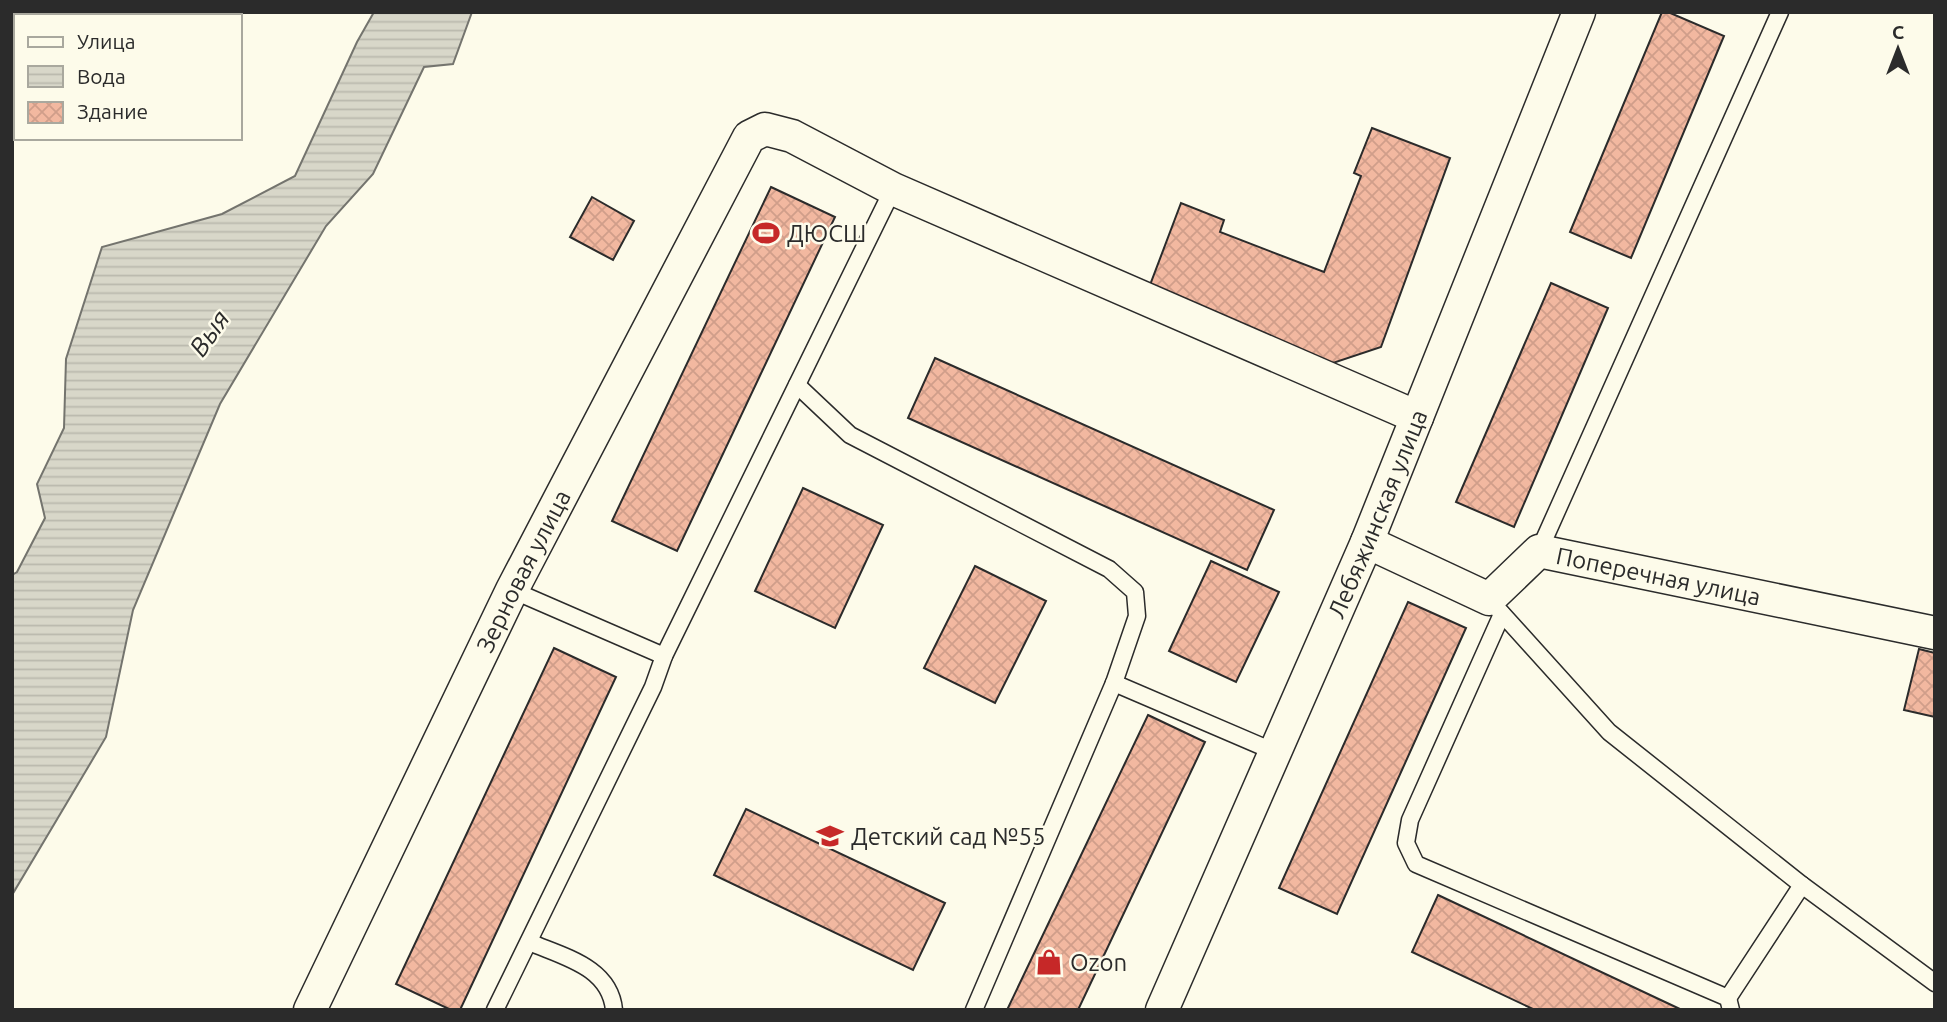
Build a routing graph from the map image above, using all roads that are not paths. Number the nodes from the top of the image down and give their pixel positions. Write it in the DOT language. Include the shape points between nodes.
graph roads {
  1 [pos="1579,12"];
  2 [pos="1780,12"];
  3 [pos="893,189"];
  4 [pos="797,385"];
  5 [pos="1417,417"];
  6 [pos="1367,542"];
  7 [pos="1539,551"];
  8 [pos="512,590"];
  9 [pos="1496,607"];
  10 [pos="1935,633"];
  11 [pos="664,656"];
  12 [pos="1114,683"];
  13 [pos="1275,752"];
  14 [pos="1802,885"];
  15 [pos="529,942"];
  16 [pos="1935,983"];
  17 [pos="1730,1004"];
  18 [pos="310,1010"];
  19 [pos="495,1010"];
  20 [pos="614,1010"];
  21 [pos="974,1010"];
  22 [pos="1162,1010"];
  1 -- 5 [label="street, Лебяжинская улица"];
  2 -- 7 [label="lane"];
  3 -- 4 [label="lane"];
  3 -- 5 [label="street"];
  3 -- 8 [label="street, Зерновая улица" via="792,136 765,129 749,137"];
  4 -- 11 [label="lane"];
  4 -- 12 [label="lane" via="850,435 1109,569 1135,592 1137,615"];
  5 -- 6 [label="street, Лебяжинская улица"];
  6 -- 9 [label="street"];
  6 -- 13 [label="street, Лебяжинская улица"];
  7 -- 9 [label="street, Поперечная улица"];
  7 -- 10 [label="street, Поперечная улица"];
  8 -- 11 [label="lane"];
  8 -- 18 [label="street, Зерновая улица"];
  9 -- 14 [label="lane" via="1609,732"];
  9 -- 17 [label="lane" via="1410,820 1406,843 1416,864"];
  11 -- 15 [label="lane"];
  12 -- 13 [label="lane"];
  12 -- 21 [label="lane"];
  13 -- 22 [label="street, Лебяжинская улица"];
  14 -- 16 [label="lane"];
  14 -- 17 [label="lane"];
  15 -- 19 [label="lane"];
  15 -- 20 [label="lane" via="597,973 613,995"];
}
